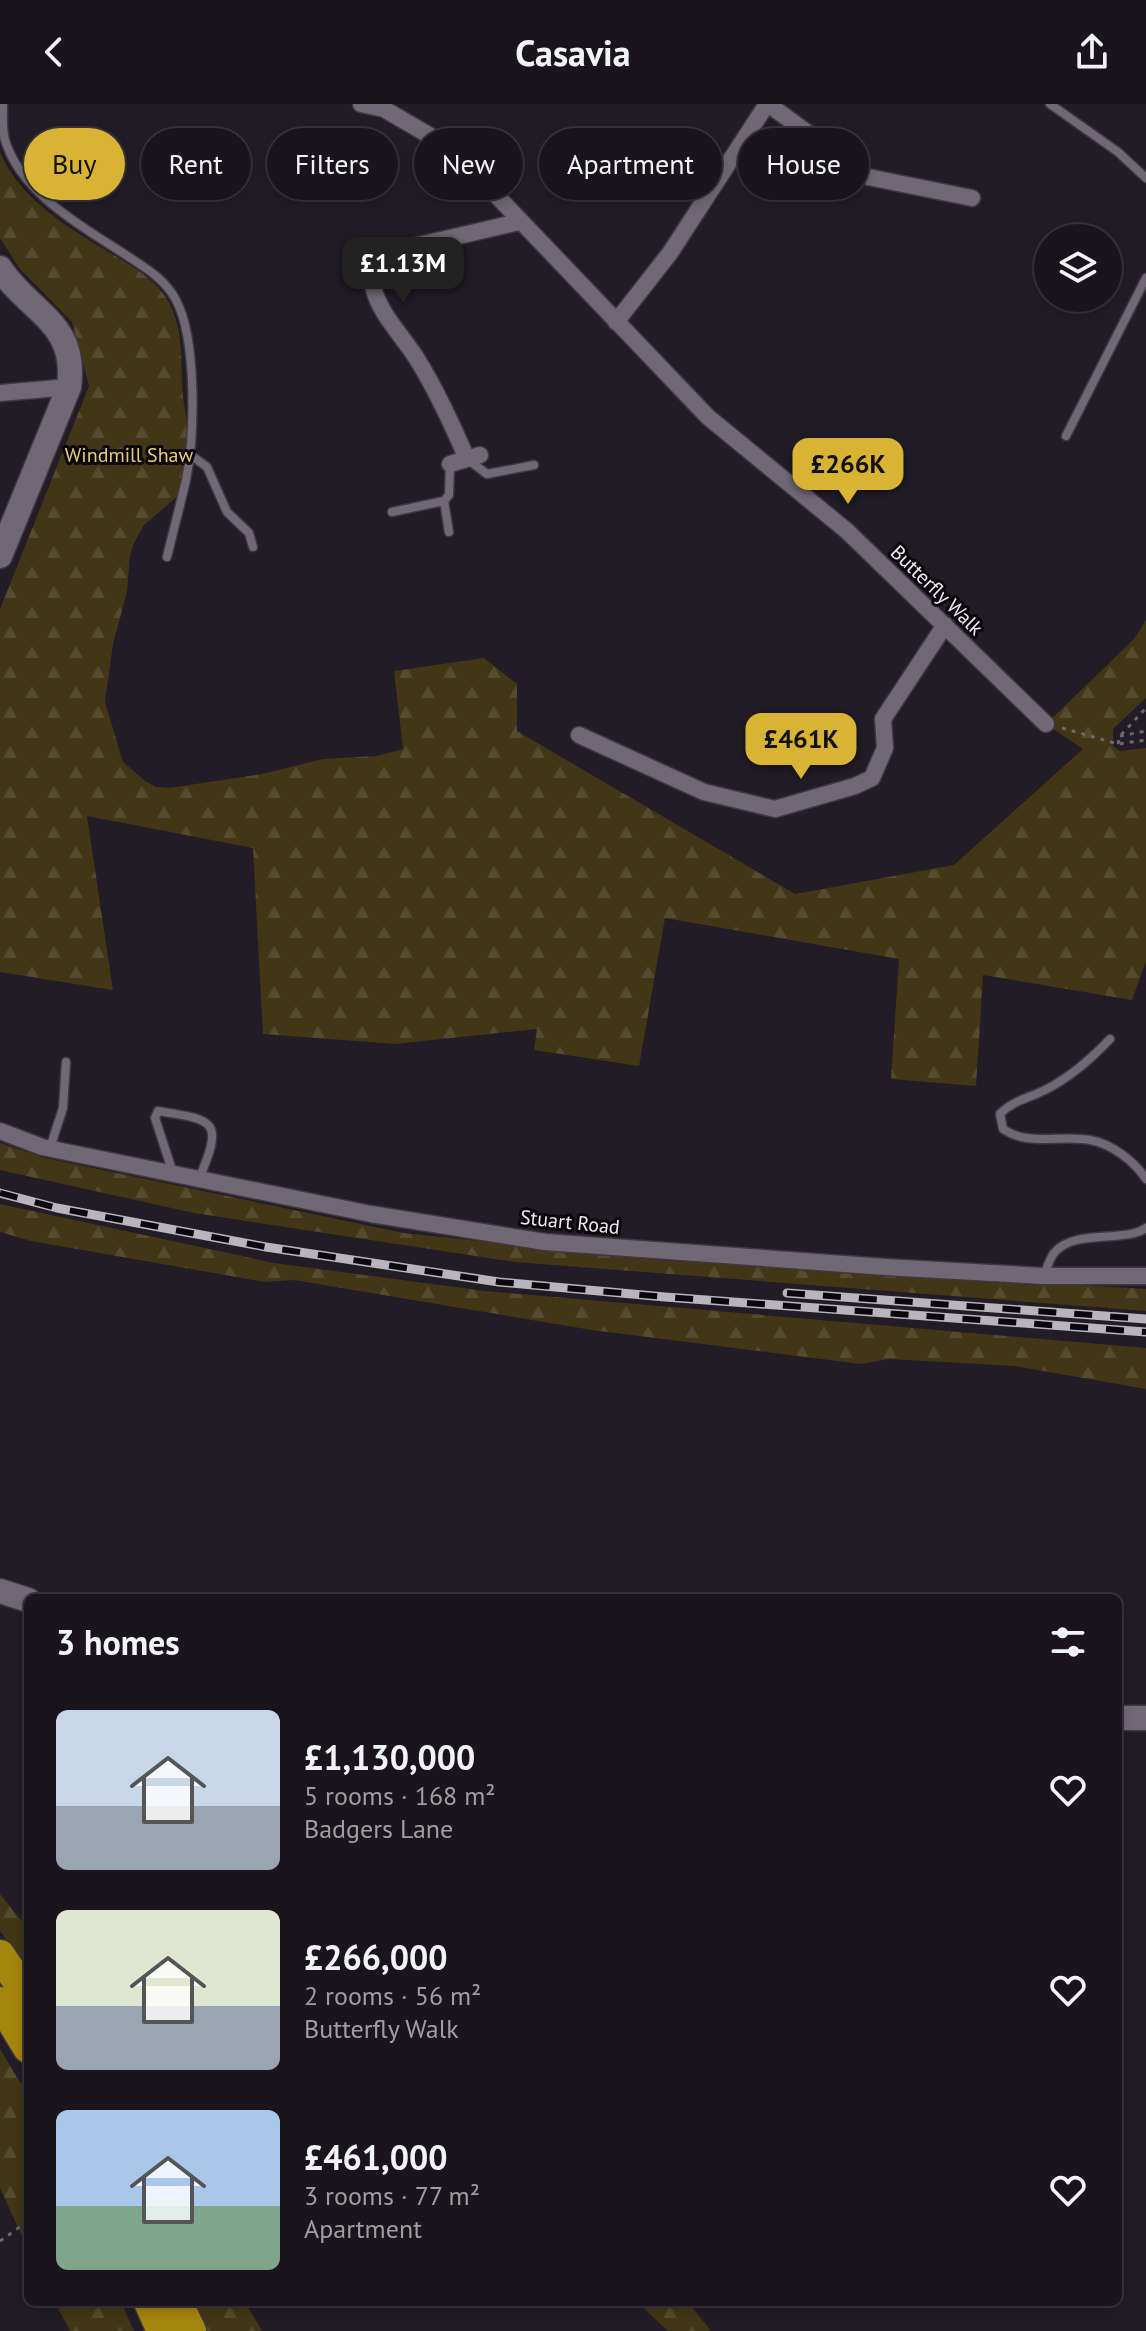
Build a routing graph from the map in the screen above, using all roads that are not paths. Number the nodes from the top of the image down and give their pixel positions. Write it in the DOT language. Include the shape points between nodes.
graph roads {
  1 [pos="3,104"];
  2 [pos="361,104"];
  3 [pos="768,104"];
  4 [pos="1050,104"];
  5 [pos="384,106"];
  6 [pos="1146,178"];
  7 [pos="972,198"];
  8 [pos="519,222"];
  9 [pos="0,268"];
  10 [pos="1146,278"];
  11 [pos="616,322"];
  12 [pos="69,387"];
  13 [pos="0,393"];
  14 [pos="1066,436"];
  15 [pos="188,453"];
  16 [pos="473,457"];
  17 [pos="450,464"];
  18 [pos="534,465"];
  19 [pos="444,501"];
  20 [pos="392,512"];
  21 [pos="449,532"];
  22 [pos="253,547"];
  23 [pos="0,556"];
  24 [pos="167,557"];
  25 [pos="945,625"];
  26 [pos="1046,724"];
  27 [pos="579,735"];
  28 [pos="1110,1039"];
  29 [pos="66,1062"];
  30 [pos="0,1131"];
  31 [pos="50,1148"];
  32 [pos="173,1174"];
  33 [pos="199,1179"];
  34 [pos="1146,1179"];
  35 [pos="1146,1228"];
  36 [pos="1043,1276"];
  37 [pos="1146,1276"];
  38 [pos="0,1591"];
  39 [pos="24,1599"];
  40 [pos="1122,1718"];
  41 [pos="1146,1718"];
  42 [pos="0,1955"];
  43 [pos="24,1991"];
  44 [pos="0,2002"];
  45 [pos="24,2041"];
  46 [pos="151,2306"];
  47 [pos="179,2306"];
  48 [pos="162,2331"];
  49 [pos="191,2331"];
  1 -- 15 [label="lane" via="4,139 32,184 63,213 158,277 175,297 187,325 190,354"];
  2 -- 5 [label="street, Butterfly Walk"];
  3 -- 7 [label="street" via="868,177"];
  3 -- 11 [label="street" via="670,253"];
  4 -- 6 [label="lane"];
  5 -- 8 [label="street, Butterfly Walk" via="451,148"];
  8 -- 11 [label="street, Butterfly Walk"];
  8 -- 16 [label="street" via="385,253 373,267 372,285 382,310 416,357"];
  9 -- 12 [label="street" via="61,333 72,367"];
  10 -- 14 [label="lane"];
  11 -- 25 [label="street, Butterfly Walk" via="708,417 847,531"];
  12 -- 13 [label="street"];
  12 -- 23 [label="street"];
  15 -- 22 [label="lane" via="207,467 227,512 249,533"];
  15 -- 24 [label="lane"];
  16 -- 17 [label="street"];
  16 -- 18 [label="lane" via="487,474"];
  17 -- 19 [label="lane"];
  19 -- 20 [label="lane"];
  19 -- 21 [label="lane"];
  25 -- 26 [label="street, Butterfly Walk"];
  25 -- 27 [label="street" via="883,719 885,748 872,778 855,786 775,809 704,792"];
  28 -- 34 [label="lane" via="1045,1090 1007,1107 1000,1114 1003,1129 1015,1138 1090,1140 1120,1153"];
  29 -- 31 [label="lane" via="63,1108"];
  30 -- 31 [label="street, Stuart Road"];
  31 -- 32 [label="street, Stuart Road"];
  32 -- 33 [label="street, Stuart Road"];
  32 -- 33 [label="lane" via="155,1118 158,1111 202,1118 210,1126 213,1146"];
  33 -- 36 [label="street, Stuart Road" via="545,1242"];
  35 -- 36 [label="lane" via="1055,1251"];
  36 -- 37 [label="street, Stuart Road"];
  38 -- 39 [label="street"];
  40 -- 41 [label="street"];
  42 -- 43 [label="highway"];
  44 -- 45 [label="highway"];
  46 -- 48 [label="highway"];
  47 -- 49 [label="highway"];
}
